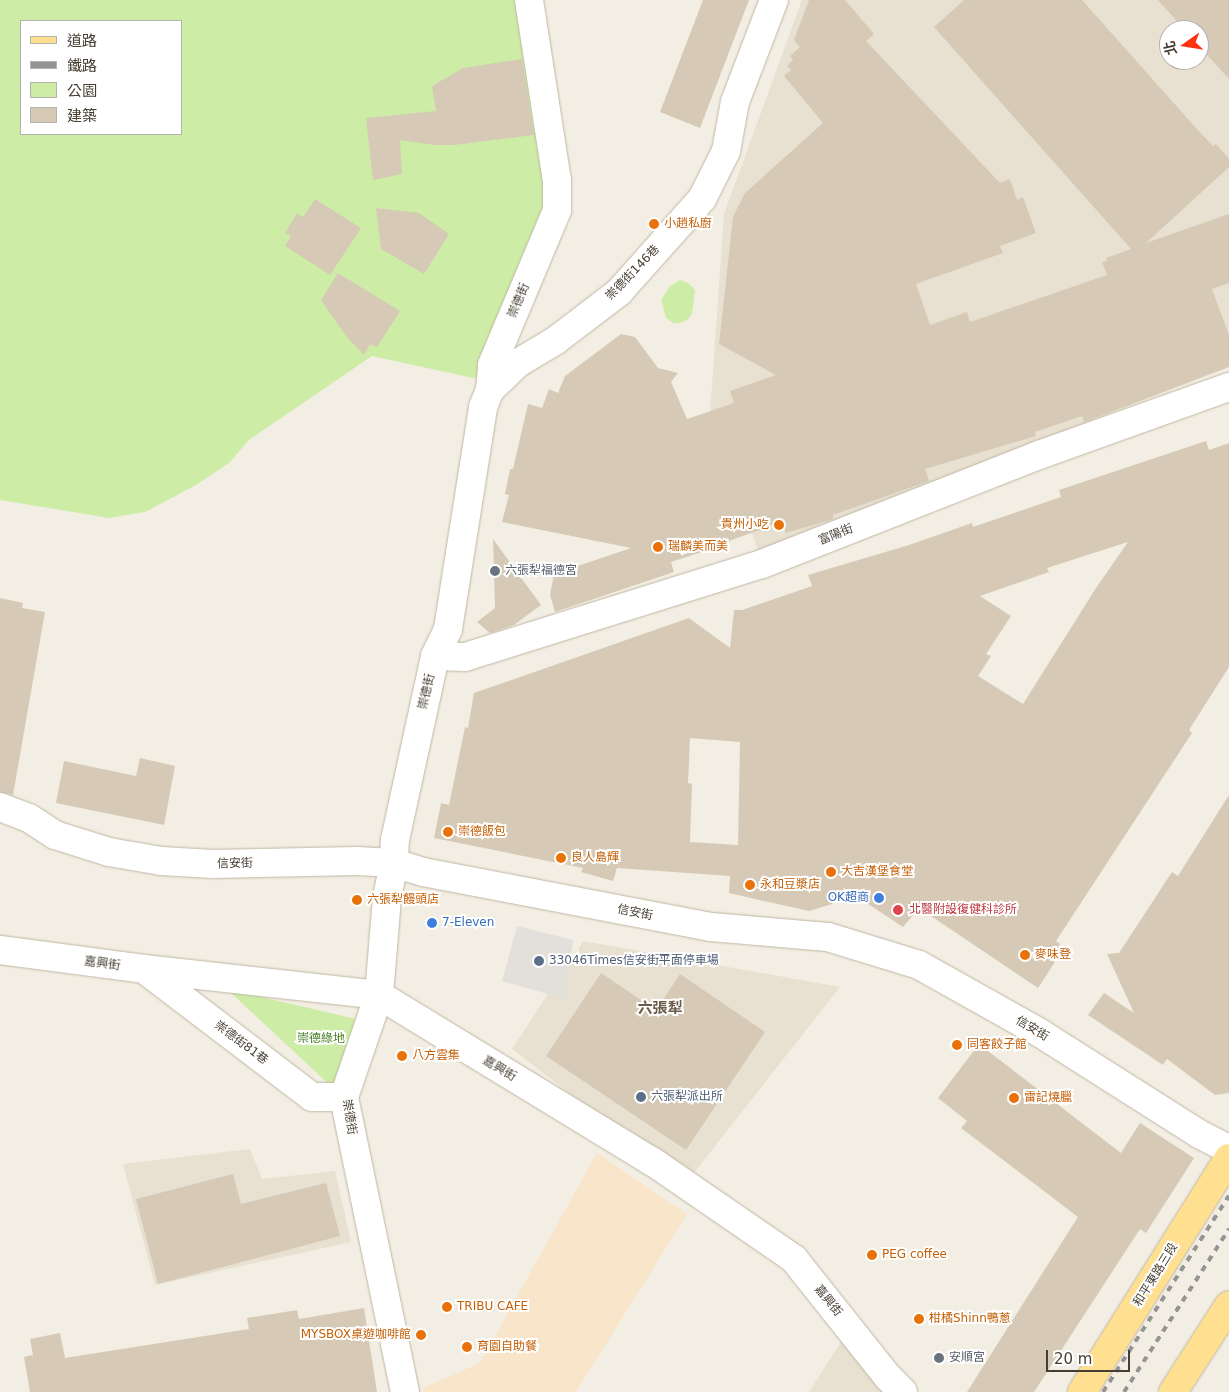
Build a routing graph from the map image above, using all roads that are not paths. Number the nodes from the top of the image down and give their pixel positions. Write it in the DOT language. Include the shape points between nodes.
graph roads {
  1 [pos="529,0"];
  2 [pos="774,0"];
  3 [pos="1229,387"];
  4 [pos="490,390"];
  5 [pos="435,656"];
  6 [pos="0,807"];
  7 [pos="394,863"];
  8 [pos="0,950"];
  9 [pos="144,970"];
  10 [pos="379,995"];
  11 [pos="344,1097"];
  12 [pos="1229,1149"];
  13 [pos="1229,1158"];
  14 [pos="1229,1305"];
  15 [pos="405,1392"];
  16 [pos="903,1392"];
  17 [pos="1082,1392"];
  18 [pos="1173,1392"];
  1 -- 4 [label="street, 崇德街" via="557,180 557,210 492,365"];
  2 -- 4 [label="street, 崇德街146巷" via="735,102 726,151 702,198 618,292 555,341 518,363"];
  3 -- 5 [label="street, 富陽街" via="1039,455 762,564 465,657"];
  4 -- 5 [label="street, 崇德街" via="483,407 448,629"];
  5 -- 7 [label="street, 崇德街" via="395,840"];
  6 -- 7 [label="street, 信安街" via="29,818 55,835 109,852 162,861 213,864"];
  7 -- 10 [label="street, 崇德街" via="387,897"];
  7 -- 12 [label="street, 信安街" via="423,872 711,927 828,937 919,965 1040,1033 1198,1134"];
  8 -- 9 [label="street, 嘉興街"];
  9 -- 10 [label="street, 嘉興街"];
  9 -- 11 [label="street, 崇德街81巷" via="312,1097"];
  10 -- 11 [label="street, 崇德街"];
  10 -- 16 [label="street, 嘉興街" via="653,1162 794,1259"];
  11 -- 15 [label="street, 崇德街"];
  13 -- 17 [label="main road, 和平東路三段"];
  14 -- 18 [label="main road"];
}
